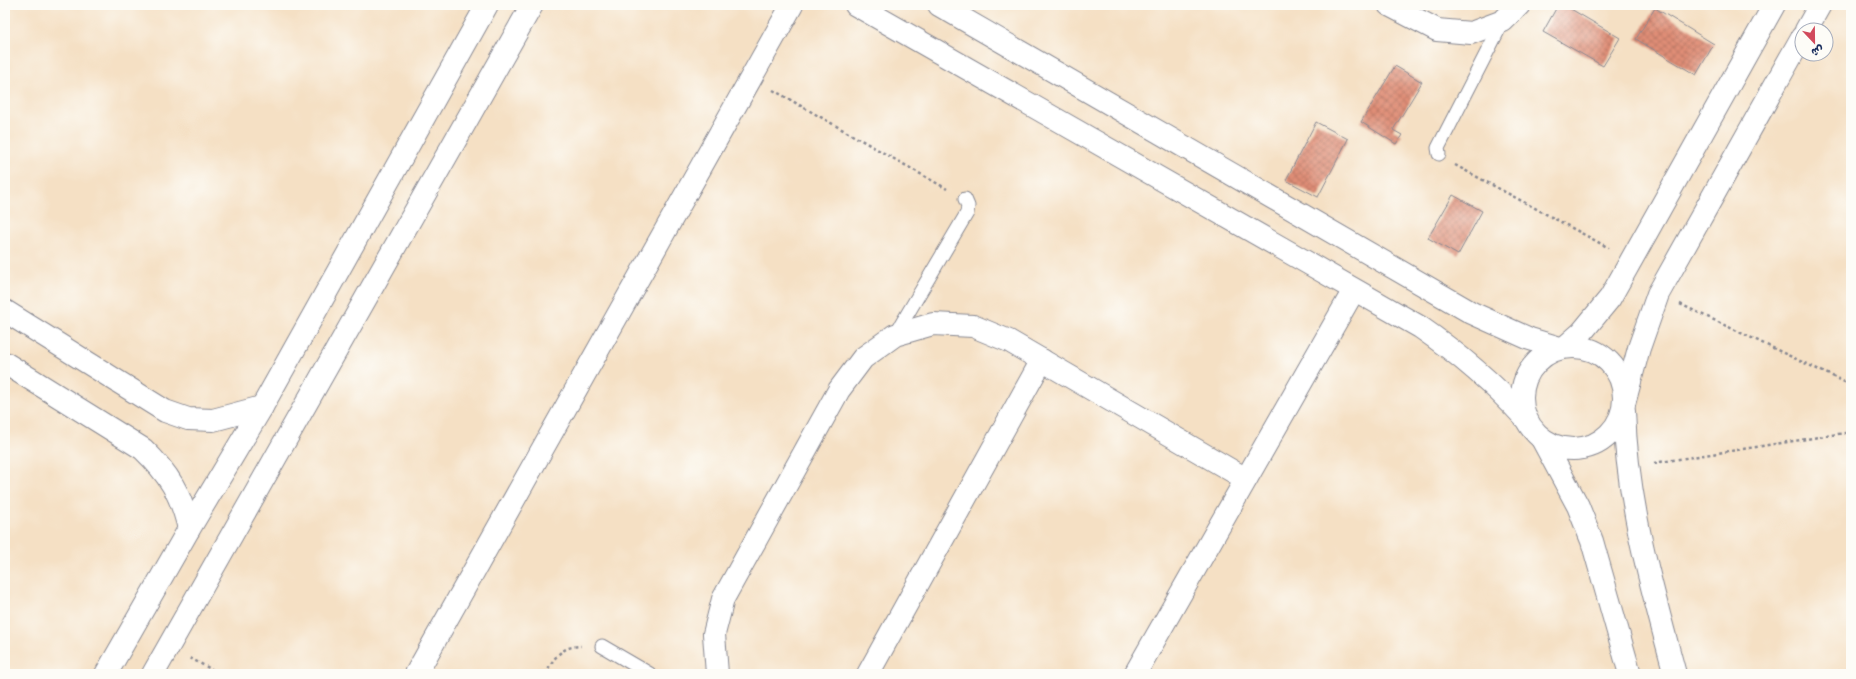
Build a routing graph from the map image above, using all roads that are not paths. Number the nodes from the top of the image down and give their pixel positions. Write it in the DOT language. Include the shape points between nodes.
graph roads {
  1 [pos="487,5"];
  2 [pos="532,5"];
  3 [pos="792,5"];
  4 [pos="856,5"];
  5 [pos="939,5"];
  6 [pos="1389,5"];
  7 [pos="1519,5"];
  8 [pos="1774,5"];
  9 [pos="1820,5"];
  10 [pos="1503,20"];
  11 [pos="1810,22"];
  12 [pos="1794,51"];
  13 [pos="1439,154"];
  14 [pos="965,199"];
  15 [pos="1354,290"];
  16 [pos="5,311"];
  17 [pos="895,335"];
  18 [pos="1563,348"];
  19 [pos="1042,360"];
  20 [pos="5,363"];
  21 [pos="262,407"];
  22 [pos="1624,407"];
  23 [pos="1525,418"];
  24 [pos="1542,439"];
  25 [pos="1246,479"];
  26 [pos="189,529"];
  27 [pos="602,646"];
  28 [pos="106,674"];
  29 [pos="153,674"];
  30 [pos="416,674"];
  31 [pos="650,674"];
  32 [pos="717,674"];
  33 [pos="868,674"];
  34 [pos="1135,674"];
  35 [pos="1630,674"];
  36 [pos="1675,674"];
  1 -- 21 [label="street"];
  2 -- 29 [label="street"];
  3 -- 30 [label="street"];
  4 -- 15 [label="street"];
  5 -- 18 [label="street" via="1472,313 1523,336"];
  6 -- 10 [label="street" via="1437,30 1471,32"];
  7 -- 10 [label="street"];
  8 -- 18 [label="street" via="1610,298 1582,332"];
  9 -- 11 [label="street"];
  10 -- 13 [label="lane" via="1438,148"];
  12 -- 22 [label="street" via="1658,294 1638,348"];
  14 -- 17 [label="lane" via="968,213"];
  15 -- 23 [label="street" via="1420,327 1449,347 1476,368"];
  15 -- 25 [label="street"];
  16 -- 21 [label="street" via="165,412 188,419 213,420"];
  17 -- 19 [label="street" via="933,324 973,326 1009,341"];
  17 -- 32 [label="street" via="863,358 839,390 723,599 714,634"];
  18 -- 22 [label="street" via="1581,347 1596,352 1609,361 1619,374 1624,388"];
  18 -- 23 [label="street" via="1547,354 1535,363 1527,375 1522,389"];
  19 -- 25 [label="street"];
  19 -- 33 [label="street"];
  20 -- 26 [label="street" via="143,449 174,485 184,506"];
  21 -- 26 [label="street"];
  22 -- 24 [label="street" via="1617,425 1606,438 1591,447 1574,450 1557,447"];
  22 -- 36 [label="street" via="1627,467 1634,514"];
  23 -- 24 [label="street" via="1532,430"];
  24 -- 35 [label="street" via="1578,506 1592,541"];
  25 -- 34 [label="street"];
  26 -- 28 [label="street"];
  27 -- 31 [label="lane"];
}
